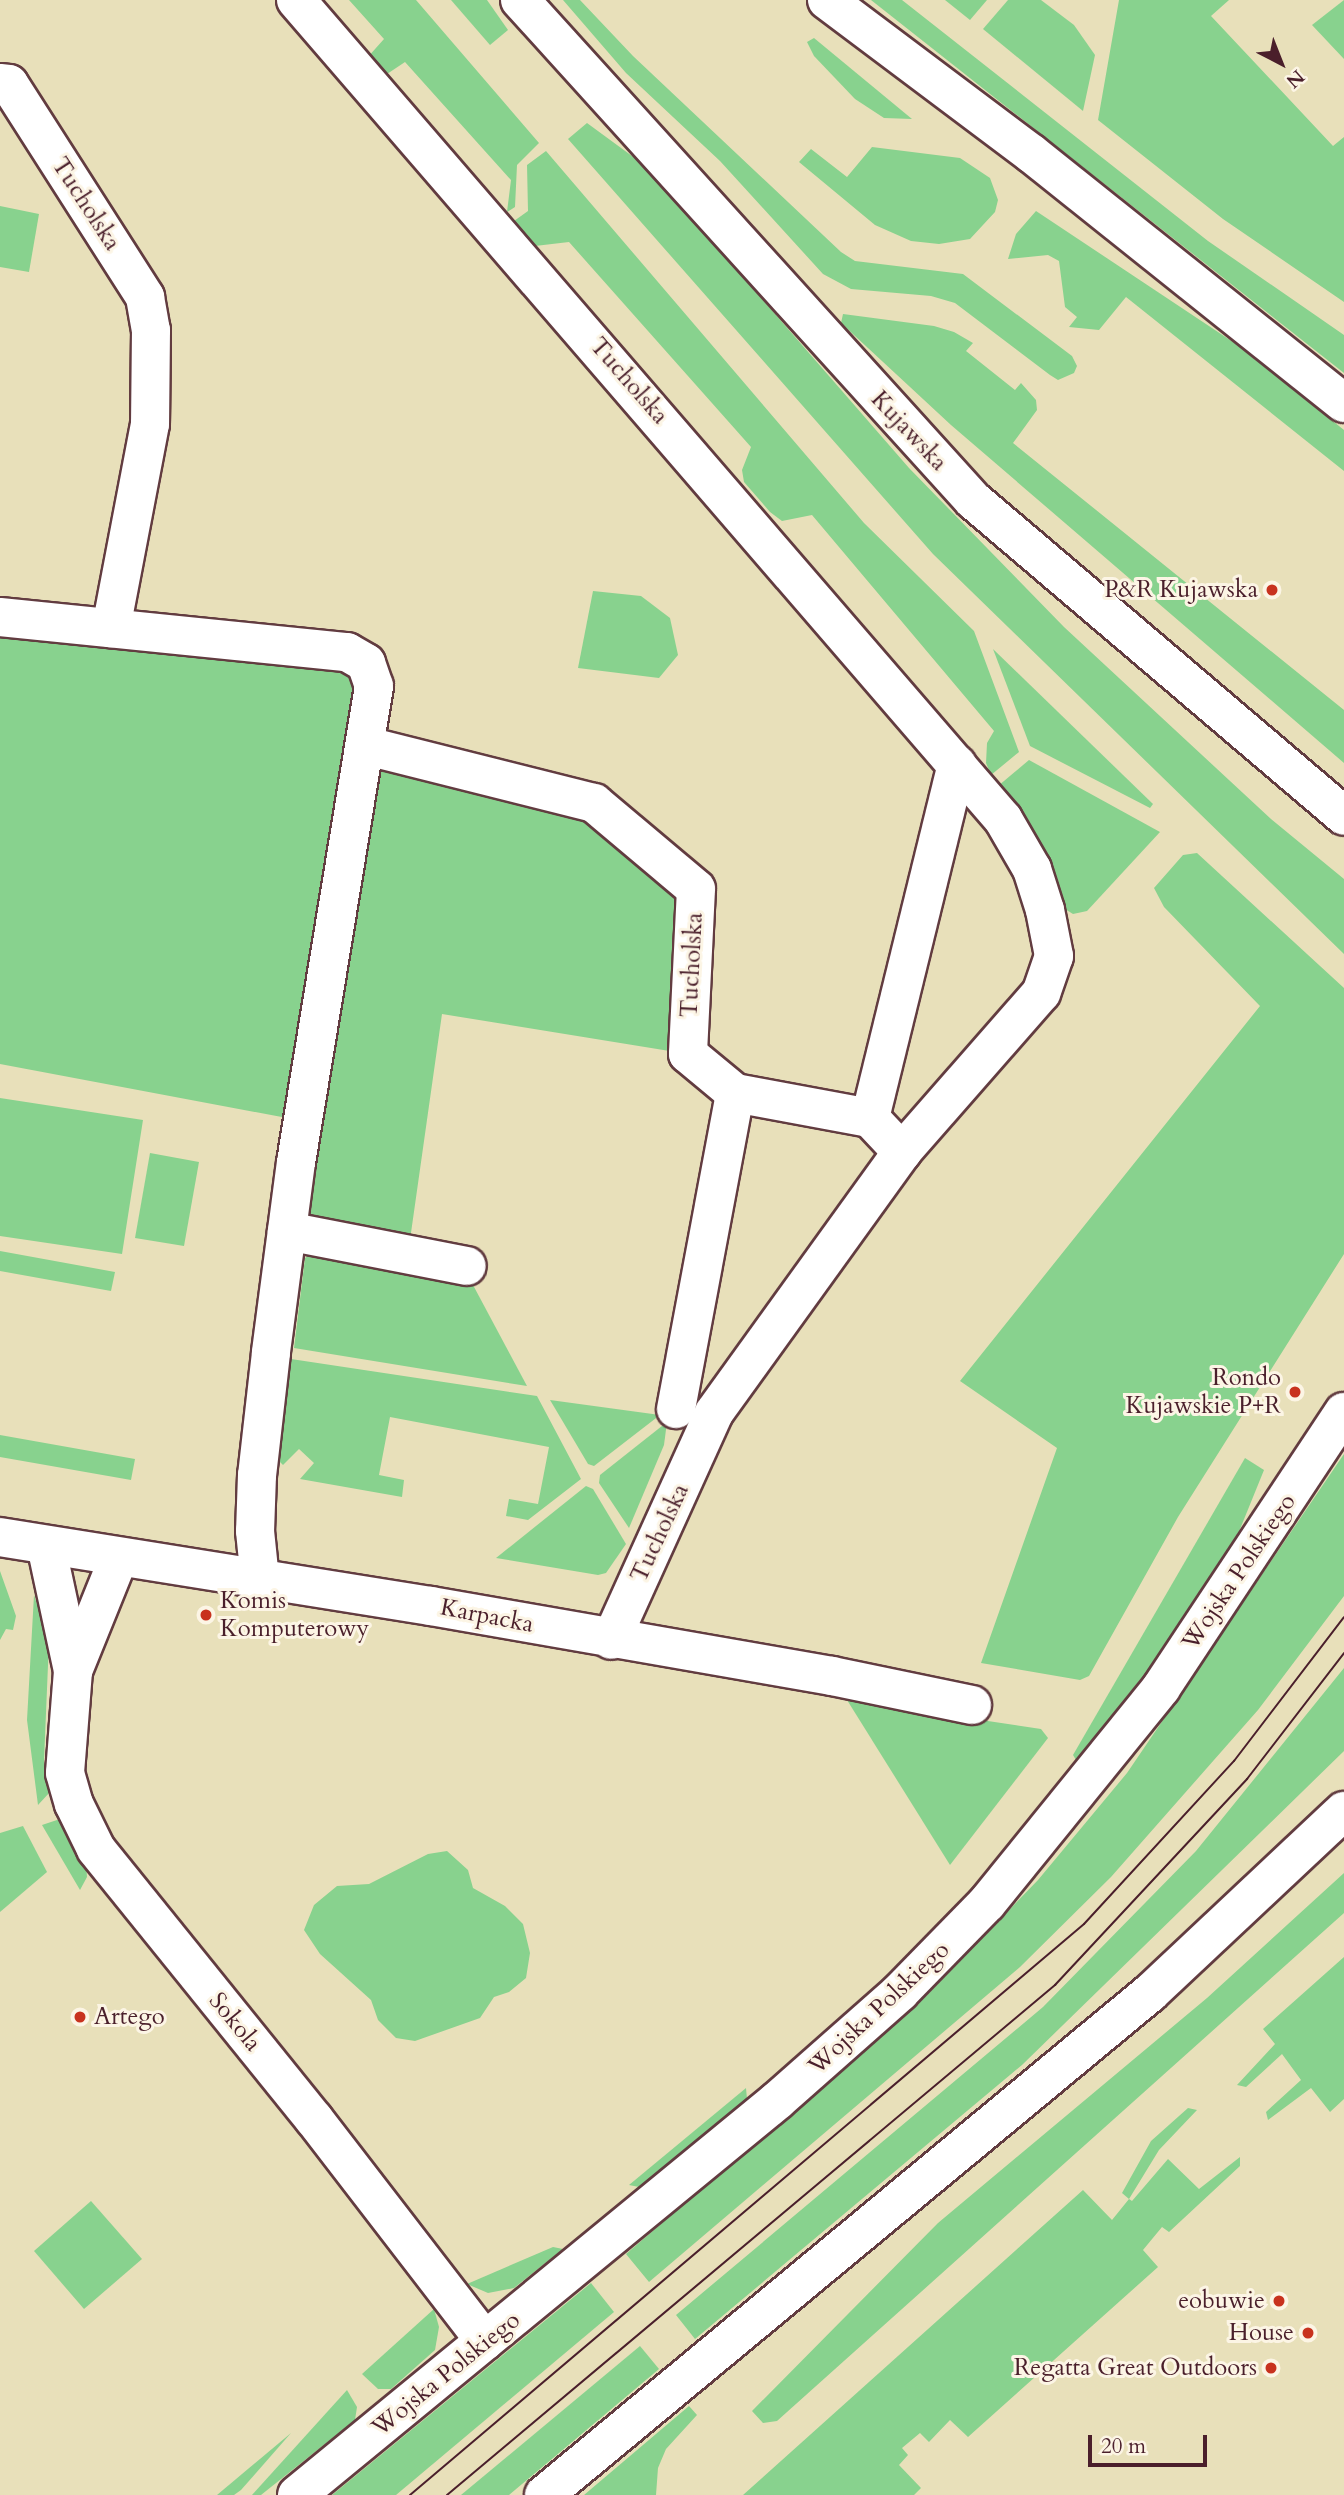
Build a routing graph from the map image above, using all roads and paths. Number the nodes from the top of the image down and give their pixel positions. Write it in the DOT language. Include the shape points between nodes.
graph roads {
  1 [pos="296,0"];
  2 [pos="520,0"];
  3 [pos="827,0"];
  4 [pos="0,83"];
  5 [pos="1344,403"];
  6 [pos="0,617"];
  7 [pos="111,628"];
  8 [pos="367,746"];
  9 [pos="957,765"];
  10 [pos="1344,816"];
  11 [pos="735,1093"];
  12 [pos="870,1118"];
  13 [pos="902,1152"];
  14 [pos="287,1231"];
  15 [pos="467,1266"];
  16 [pos="676,1409"];
  17 [pos="1344,1412"];
  18 [pos="0,1537"];
  19 [pos="46,1545"];
  20 [pos="119,1557"];
  21 [pos="260,1578"];
  22 [pos="611,1640"];
  23 [pos="73,1671"];
  24 [pos="972,1705"];
  25 [pos="1344,1811"];
  26 [pos="485,2342"];
  27 [pos="297,2495"];
  28 [pos="544,2495"];
  1 -- 9 [label="street, Tucholska"];
  2 -- 10 [label="street, Kujawska" via="973,500"];
  3 -- 5 [label="street" via="1032,154"];
  4 -- 7 [label="street, Tucholska" via="9,84 145,297 151,331 150,424"];
  6 -- 7 [label="street"];
  7 -- 8 [label="street" via="347,652 366,663 374,685"];
  8 -- 11 [label="street, Tucholska" via="594,803 696,889 688,1054"];
  8 -- 14 [label="street"];
  9 -- 12 [label="street"];
  9 -- 13 [label="street, Tucholska" via="1003,819 1031,869 1054,956 1041,993"];
  11 -- 12 [label="street, Tucholska"];
  11 -- 16 [label="street"];
  12 -- 13 [label="street"];
  13 -- 22 [label="street, Tucholska" via="714,1413"];
  14 -- 15 [label="street"];
  14 -- 21 [label="street" via="257,1475 255,1531"];
  17 -- 26 [label="street, Wojska Polskiego" via="1161,1688 987,1903 900,1992 778,2100"];
  18 -- 19 [label="street, Karpacka"];
  19 -- 20 [label="street, Karpacka"];
  19 -- 23 [label="street, Sokola"];
  20 -- 21 [label="street, Karpacka"];
  20 -- 23 [label="street, Sokola"];
  21 -- 22 [label="street, Karpacka"];
  22 -- 24 [label="street, Karpacka" via="832,1676"];
  23 -- 26 [label="street, Sokola" via="65,1773 96,1849 314,2119"];
  25 -- 28 [label="street" via="1150,1993"];
  26 -- 27 [label="street, Wojska Polskiego"];
}
